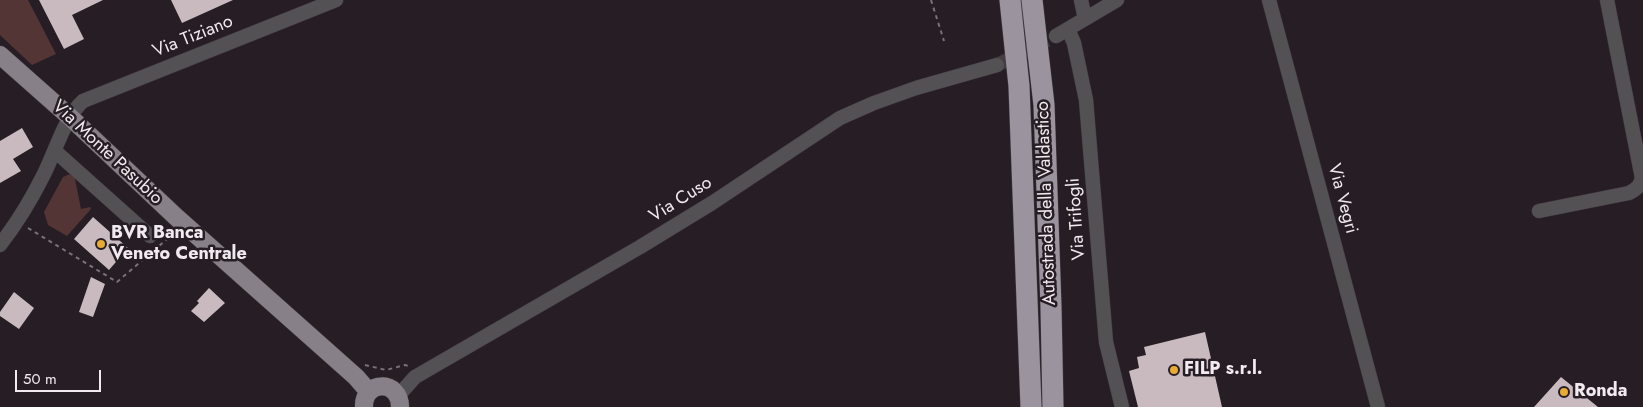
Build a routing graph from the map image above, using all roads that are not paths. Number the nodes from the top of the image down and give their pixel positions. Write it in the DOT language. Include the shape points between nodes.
graph roads {
  1 [pos="336,0"];
  2 [pos="1010,0"];
  3 [pos="1032,0"];
  4 [pos="1081,0"];
  5 [pos="1117,0"];
  6 [pos="1269,0"];
  7 [pos="1607,0"];
  8 [pos="1085,19"];
  9 [pos="0,55"];
  10 [pos="997,65"];
  11 [pos="70,117"];
  12 [pos="55,151"];
  13 [pos="1539,211"];
  14 [pos="150,236"];
  15 [pos="0,245"];
  16 [pos="366,400"];
  17 [pos="399,401"];
  18 [pos="1031,407"];
  19 [pos="1053,407"];
  20 [pos="1122,407"];
  21 [pos="1378,407"];
  1 -- 11 [label="street, Via Tiziano" via="83,101"];
  2 -- 18 [label="highway, Autostrada della Valdastico" via="1018,86"];
  3 -- 19 [label="highway, Autostrada della Valdastico" via="1044,105"];
  4 -- 8 [label="street"];
  5 -- 8 [label="street"];
  6 -- 21 [label="street, Via Vegri"];
  7 -- 13 [label="street" via="1642,178 1640,186 1629,193"];
  8 -- 20 [label="street, Via Trifogli" via="1062,33 1074,44 1086,100 1106,342"];
  9 -- 11 [label="main road, Via Monte Pasubio"];
  10 -- 17 [label="street, Via Cuso" via="916,88 840,118 640,247 415,377"];
  11 -- 12 [label="street"];
  11 -- 16 [label="main road, Via Monte Pasubio" via="185,225 356,377"];
  12 -- 14 [label="street"];
  12 -- 15 [label="street" via="18,221"];
  16 -- 17 [label="main road, Via Monte Pasubio" via="378,387 384,386 390,388"];
}
